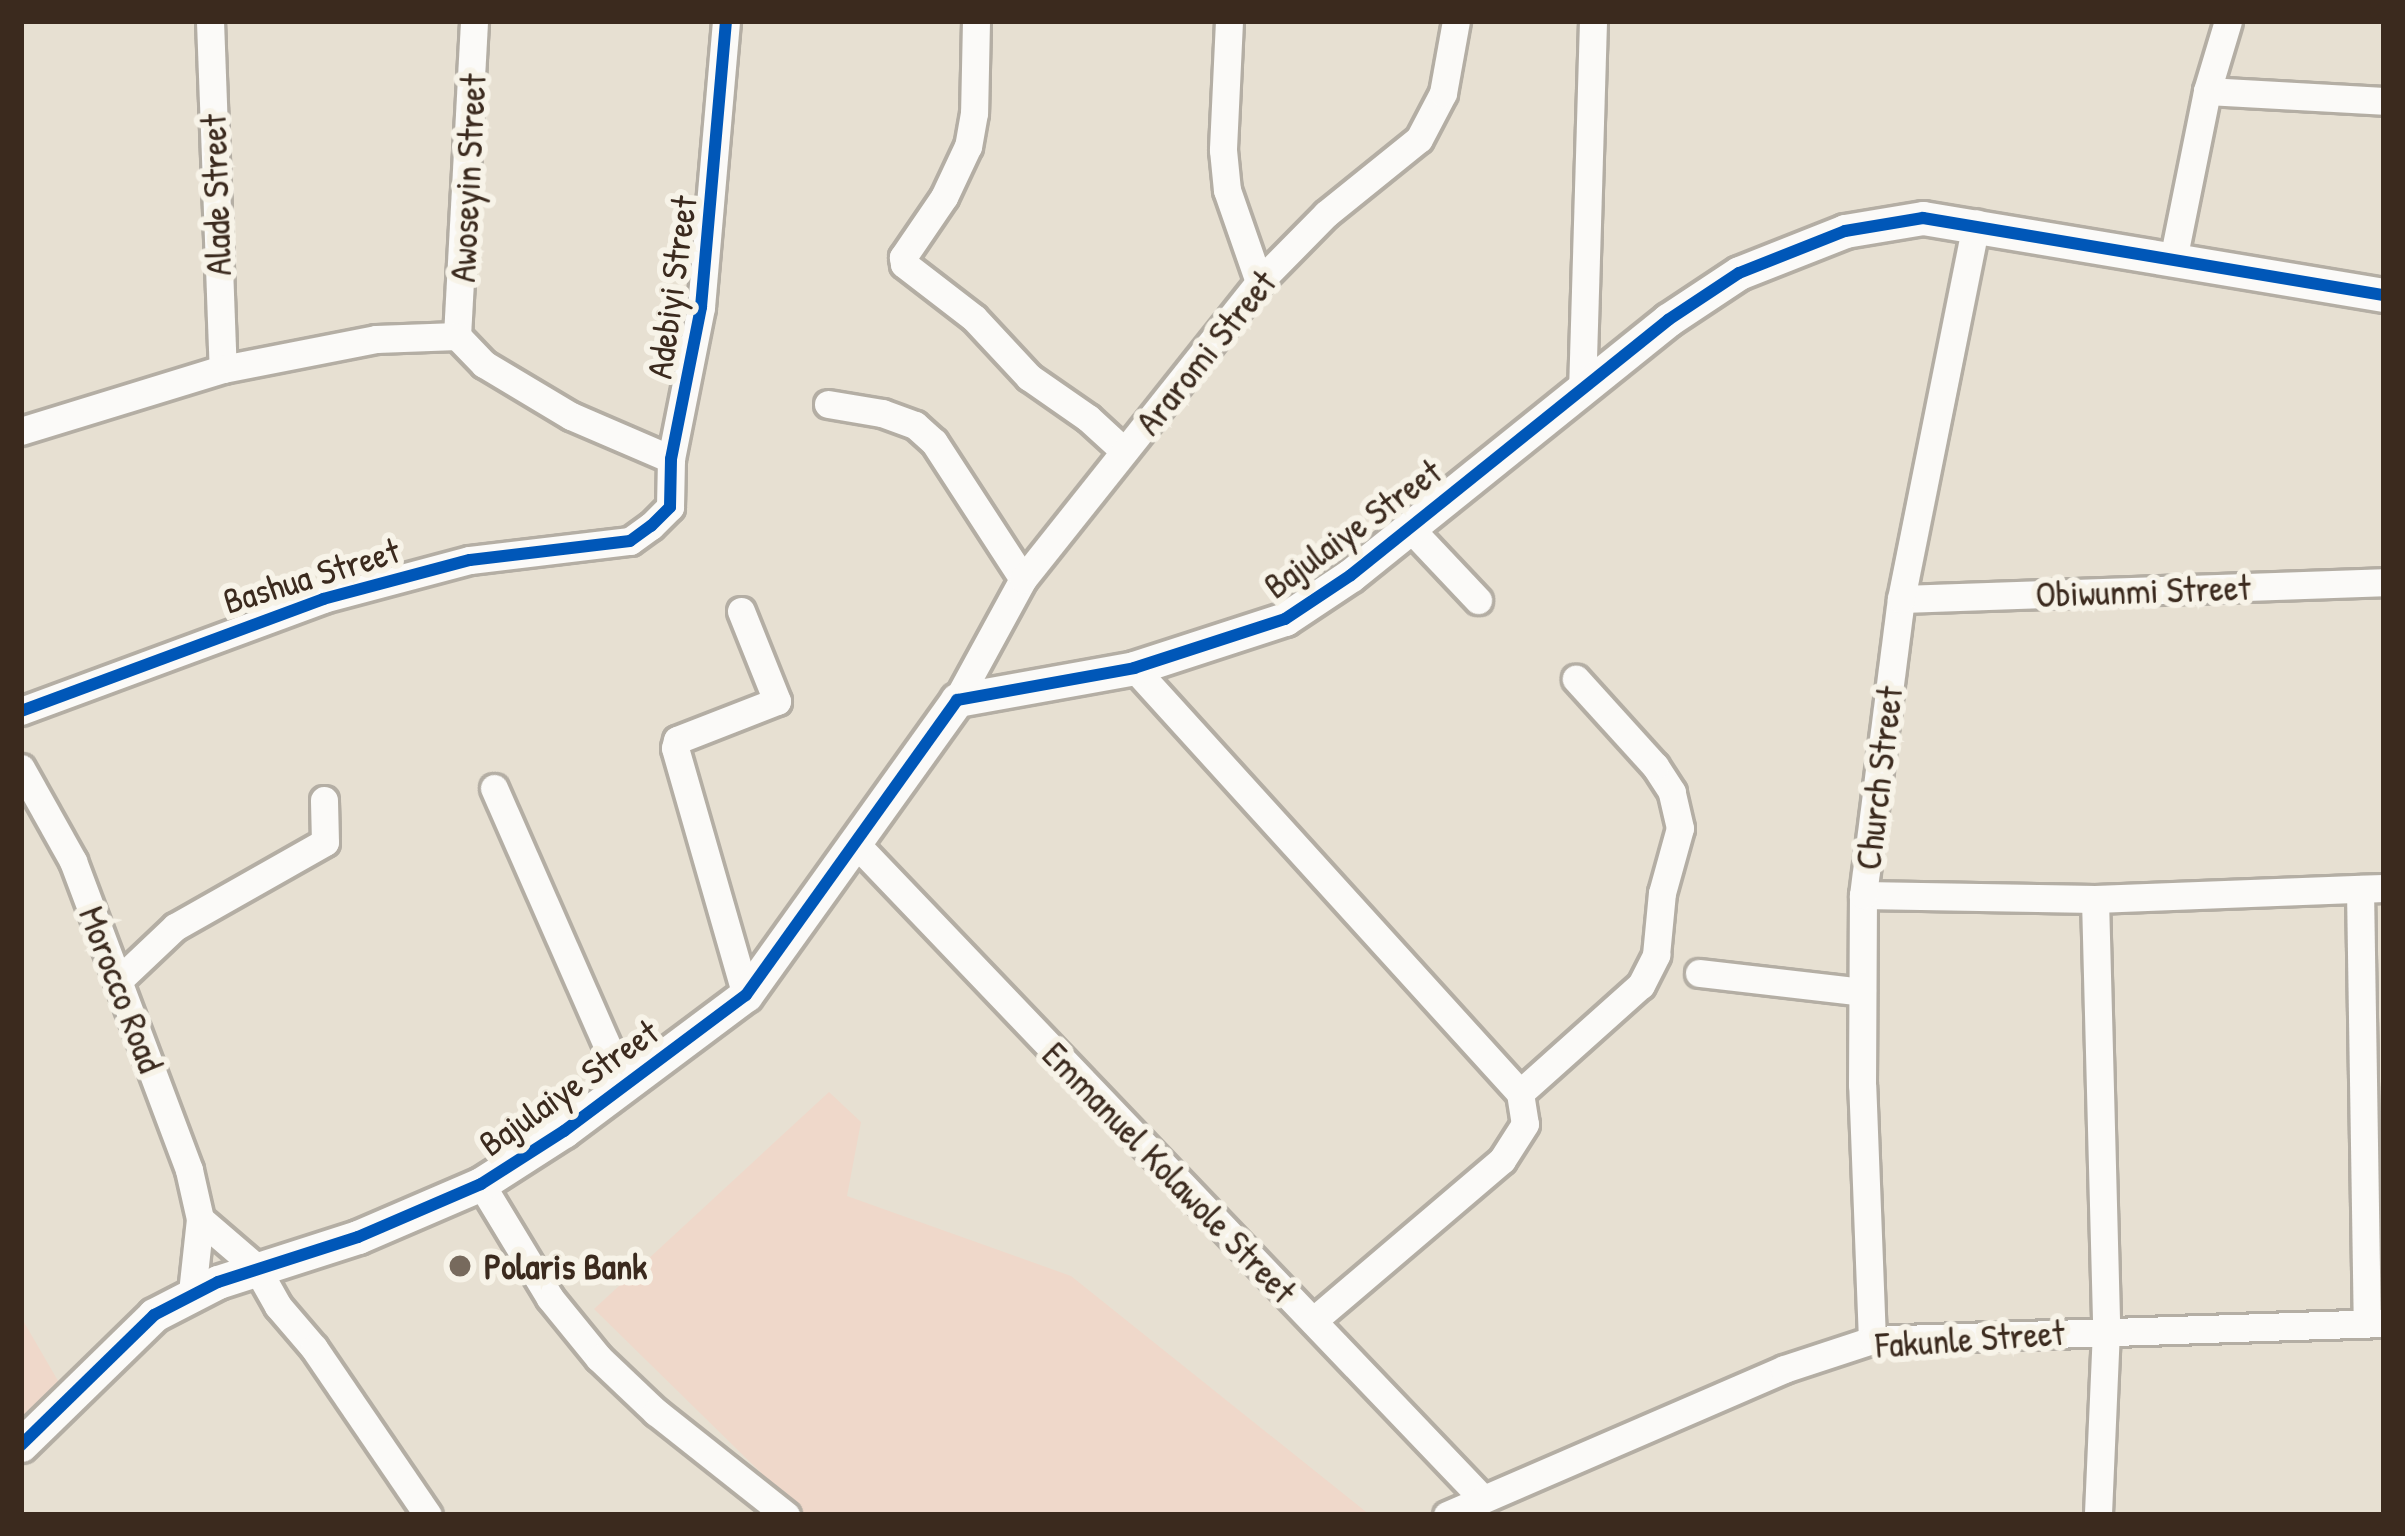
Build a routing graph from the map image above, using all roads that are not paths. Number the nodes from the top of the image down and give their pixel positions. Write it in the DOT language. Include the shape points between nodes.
graph roads {
  1 [pos="210,21"];
  2 [pos="473,21"];
  3 [pos="726,21"];
  4 [pos="976,21"];
  5 [pos="1229,21"];
  6 [pos="1456,21"];
  7 [pos="1593,21"];
  8 [pos="2228,21"];
  9 [pos="2207,91"];
  10 [pos="2384,101"];
  11 [pos="1976,223"];
  12 [pos="2173,260"];
  13 [pos="1259,282"];
  14 [pos="2384,295"];
  15 [pos="457,336"];
  16 [pos="223,369"];
  17 [pos="1582,392"];
  18 [pos="828,404"];
  19 [pos="21,431"];
  20 [pos="1124,451"];
  21 [pos="671,459"];
  22 [pos="1408,526"];
  23 [pos="630,542"];
  24 [pos="1023,578"];
  25 [pos="2384,582"];
  26 [pos="1901,598"];
  27 [pos="1478,600"];
  28 [pos="741,610"];
  29 [pos="1134,668"];
  30 [pos="1576,679"];
  31 [pos="957,700"];
  32 [pos="21,711"];
  33 [pos="21,769"];
  34 [pos="494,788"];
  35 [pos="324,800"];
  36 [pos="857,845"];
  37 [pos="2372,889"];
  38 [pos="1863,895"];
  39 [pos="2095,898"];
  40 [pos="1699,973"];
  41 [pos="119,979"];
  42 [pos="1862,992"];
  43 [pos="746,995"];
  44 [pos="625,1086"];
  45 [pos="1520,1093"];
  46 [pos="481,1184"];
  47 [pos="200,1219"];
  48 [pos="256,1268"];
  49 [pos="193,1293"];
  50 [pos="1313,1321"];
  51 [pos="2376,1323"];
  52 [pos="2106,1330"];
  53 [pos="1872,1340"];
  54 [pos="21,1445"];
  55 [pos="1483,1499"];
  56 [pos="428,1515"];
  57 [pos="786,1515"];
  58 [pos="1447,1515"];
  59 [pos="2098,1515"];
  1 -- 16 [label="street, Alade Street"];
  2 -- 15 [label="street, Awoseyin Street"];
  3 -- 21 [label="street, Adebiyi Street" via="700,307"];
  4 -- 20 [label="street" via="968,146 903,257 1029,377"];
  5 -- 13 [label="street" via="1223,150"];
  6 -- 13 [label="street, Araromi Street" via="1443,93 1419,139 1326,214"];
  7 -- 17 [label="street"];
  8 -- 9 [label="street"];
  9 -- 10 [label="street"];
  9 -- 12 [label="street"];
  11 -- 12 [label="street, Bajulaiye Street"];
  11 -- 17 [label="street, Bajulaiye Street" via="1923,218 1845,231 1739,272"];
  11 -- 26 [label="street, Church Street"];
  12 -- 14 [label="street, Bajulaiye Street"];
  13 -- 20 [label="street, Araromi Street"];
  15 -- 16 [label="street" via="376,340"];
  15 -- 21 [label="street" via="484,364 571,416"];
  16 -- 19 [label="street"];
  17 -- 22 [label="street, Bajulaiye Street"];
  18 -- 24 [label="street" via="915,425"];
  20 -- 24 [label="street, Araromi Street"];
  21 -- 23 [label="street, Adebiyi Street" via="670,507"];
  22 -- 27 [label="street"];
  22 -- 29 [label="street, Bajulaiye Street" via="1285,619"];
  23 -- 32 [label="street, Bashua Street" via="470,560 323,598"];
  24 -- 31 [label="street, Araromi Street"];
  25 -- 26 [label="street, Obiwunmi Street"];
  26 -- 38 [label="street, Church Street"];
  28 -- 43 [label="street" via="777,701 677,740 675,748"];
  29 -- 31 [label="street, Bajulaiye Street"];
  29 -- 45 [label="street"];
  30 -- 45 [label="street" via="1654,766 1672,792 1680,828 1656,956 1641,985"];
  31 -- 36 [label="street, Bajulaiye Street"];
  33 -- 41 [label="street, Morocco Road" via="73,861"];
  34 -- 44 [label="street"];
  35 -- 41 [label="street" via="326,842 176,927"];
  36 -- 43 [label="street, Bajulaiye Street"];
  36 -- 50 [label="street, Emmanuel Kolawole Street"];
  37 -- 39 [label="street"];
  37 -- 51 [label="street"];
  38 -- 39 [label="street"];
  38 -- 42 [label="street, Church Street"];
  39 -- 52 [label="street"];
  40 -- 42 [label="street"];
  41 -- 47 [label="street, Morocco Road"];
  42 -- 53 [label="street, Church Street"];
  43 -- 44 [label="street, Bajulaiye Street"];
  44 -- 46 [label="street, Bajulaiye Street"];
  45 -- 50 [label="street" via="1525,1124 1502,1160"];
  46 -- 48 [label="street, Bajulaiye Street" via="358,1237"];
  46 -- 57 [label="street" via="550,1298 599,1358"];
  47 -- 48 [label="street"];
  47 -- 49 [label="street, Morocco Road"];
  48 -- 49 [label="street, Bajulaiye Street"];
  48 -- 56 [label="street"];
  49 -- 54 [label="street, Bajulaiye Street" via="154,1316"];
  50 -- 55 [label="street, Emmanuel Kolawole Street"];
  51 -- 52 [label="street, Fakunle Street"];
  52 -- 53 [label="street, Fakunle Street"];
  52 -- 59 [label="street"];
  53 -- 55 [label="street, Fakunle Street" via="1784,1369"];
  55 -- 58 [label="street, Fakunle Street"];
}
